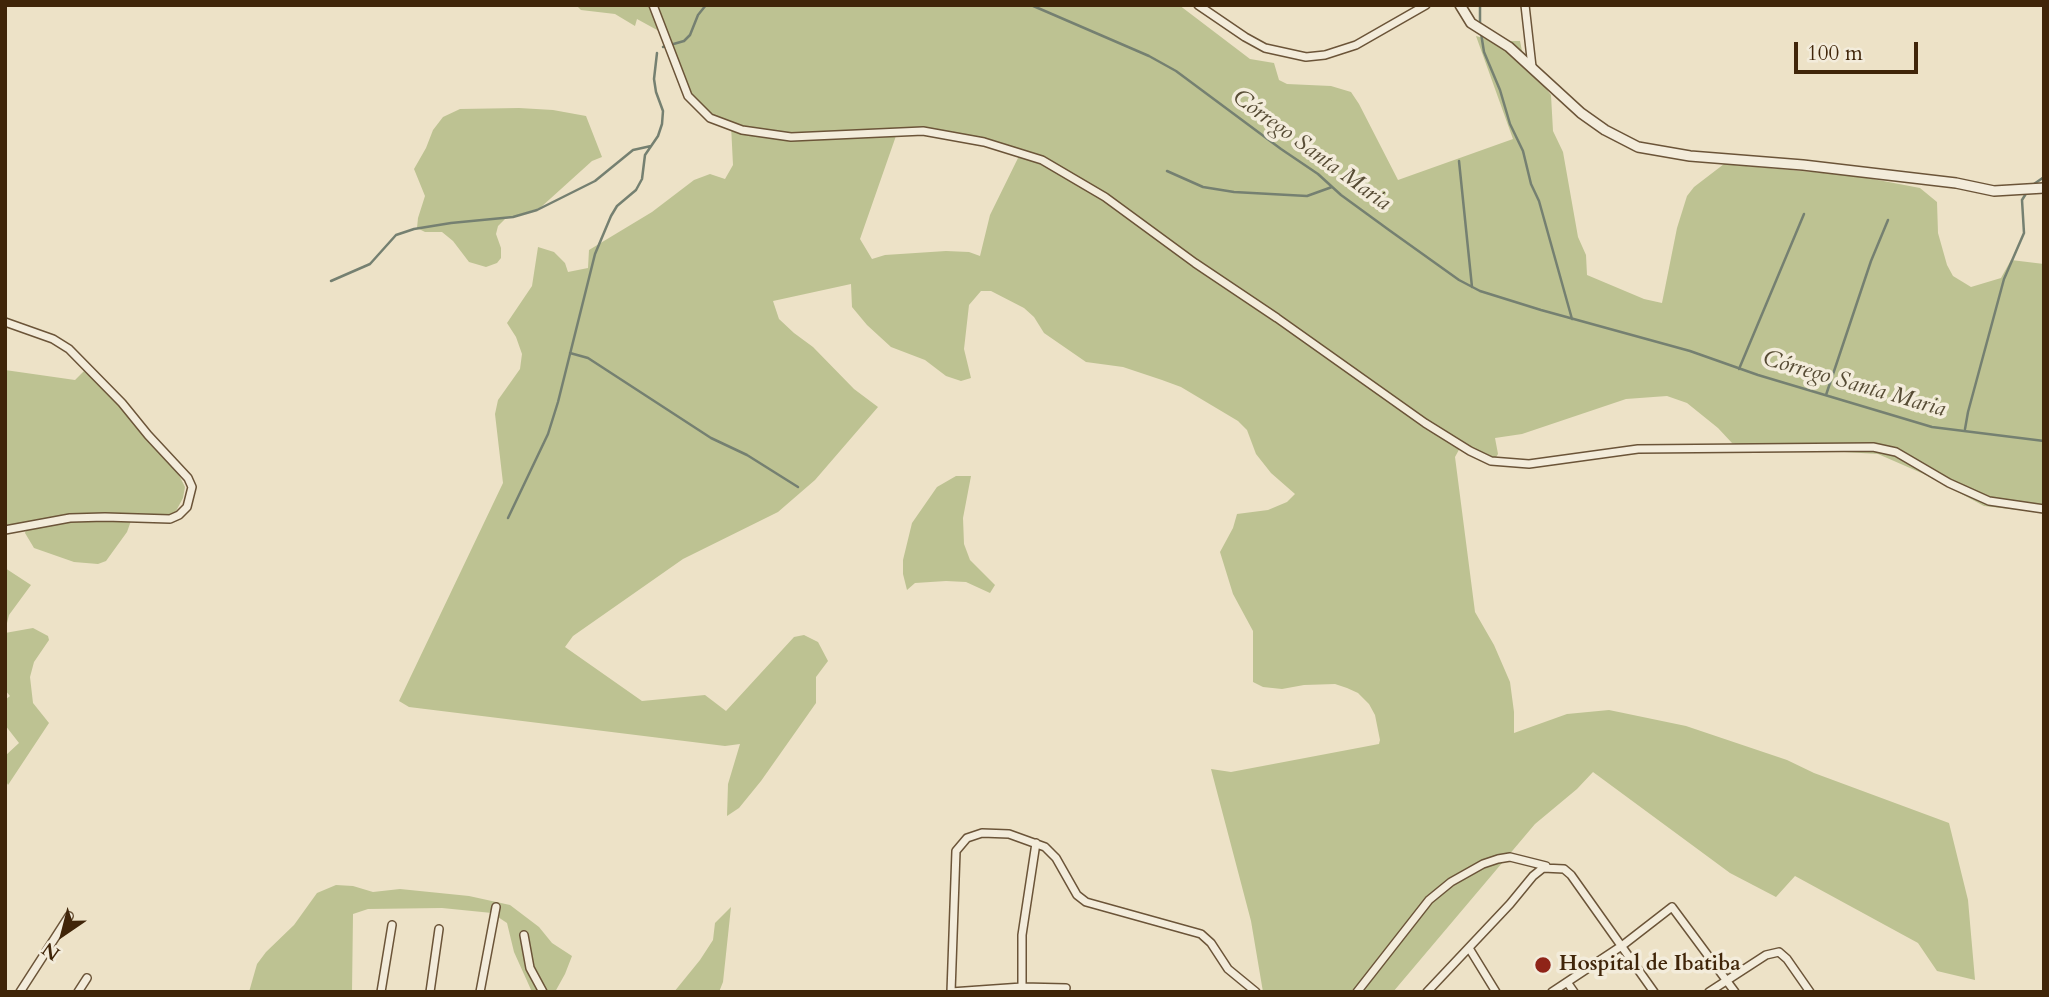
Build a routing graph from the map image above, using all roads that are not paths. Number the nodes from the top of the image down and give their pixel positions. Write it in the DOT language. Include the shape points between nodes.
graph roads {
  1 [pos="653,5"];
  2 [pos="1198,5"];
  3 [pos="1426,5"];
  4 [pos="1460,5"];
  5 [pos="1525,5"];
  6 [pos="1532,67"];
  7 [pos="2043,188"];
  8 [pos="5,322"];
  9 [pos="2044,509"];
  10 [pos="5,530"];
  11 [pos="1036,843"];
  12 [pos="1564,869"];
  13 [pos="496,907"];
  14 [pos="69,916"];
  15 [pos="392,925"];
  16 [pos="439,929"];
  17 [pos="524,935"];
  18 [pos="1623,945"];
  19 [pos="1468,948"];
  20 [pos="87,978"];
  21 [pos="1726,980"];
  22 [pos="1567,982"];
  23 [pos="1066,988"];
  24 [pos="1022,990"];
  25 [pos="20,992"];
  26 [pos="78,992"];
  27 [pos="381,992"];
  28 [pos="430,992"];
  29 [pos="480,992"];
  30 [pos="543,992"];
  31 [pos="951,992"];
  32 [pos="1256,992"];
  33 [pos="1357,992"];
  34 [pos="1427,992"];
  35 [pos="1496,992"];
  36 [pos="1552,992"];
  37 [pos="1574,992"];
  38 [pos="1654,992"];
  39 [pos="1709,992"];
  40 [pos="1735,992"];
  41 [pos="1810,992"];
  1 -- 9 [label="street" via="688,96 710,118 742,130 790,137 923,131 984,142 1042,160 1105,197 1425,423 1492,460 1529,464 1639,449 1873,447 1896,452 1989,501"];
  2 -- 3 [label="street" via="1265,48 1306,57 1356,45"];
  4 -- 6 [label="street" via="1476,28"];
  5 -- 6 [label="street"];
  6 -- 7 [label="street" via="1581,113 1619,138 1647,149 1994,191"];
  8 -- 10 [label="street" via="69,349 115,395 192,487 187,507 170,519 70,518"];
  11 -- 24 [label="street" via="1023,925"];
  11 -- 31 [label="street" via="1009,834 982,833 960,844 954,860"];
  11 -- 32 [label="street" via="1056,858 1082,900 1201,934 1228,969"];
  12 -- 18 [label="street"];
  12 -- 19 [label="street" via="1543,868 1533,876"];
  12 -- 33 [label="street" via="1510,857 1464,874 1429,900"];
  13 -- 29 [label="street"];
  14 -- 25 [label="street"];
  15 -- 27 [label="street"];
  16 -- 28 [label="street"];
  17 -- 30 [label="street" via="530,968"];
  18 -- 21 [label="street" via="1675,908"];
  18 -- 22 [label="street"];
  18 -- 38 [label="street"];
  19 -- 34 [label="street"];
  19 -- 35 [label="street"];
  20 -- 26 [label="street"];
  21 -- 39 [label="street"];
  21 -- 40 [label="street"];
  21 -- 41 [label="street" via="1779,951"];
  22 -- 36 [label="street"];
  22 -- 37 [label="street"];
  23 -- 24 [label="street"];
  24 -- 31 [label="street"];
}
